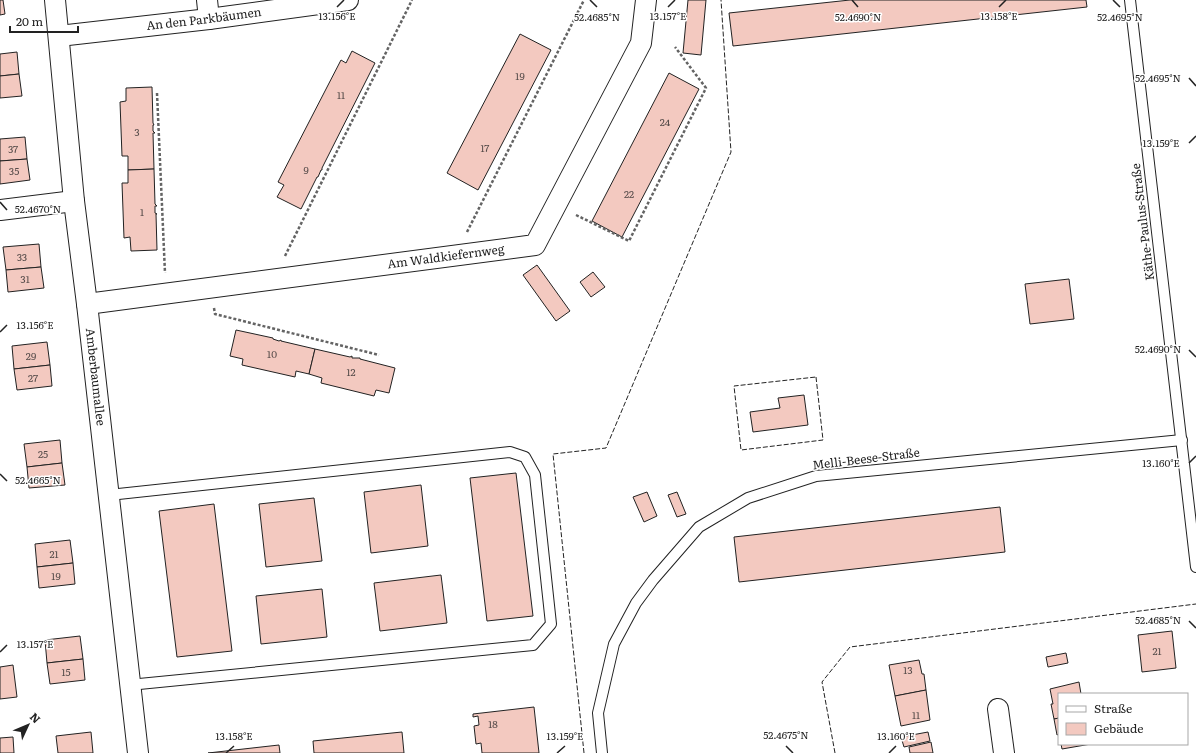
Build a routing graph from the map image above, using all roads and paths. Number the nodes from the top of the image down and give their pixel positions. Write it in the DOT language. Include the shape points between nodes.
graph roads {
  1 [pos="55,0"];
  2 [pos="348,0"];
  3 [pos="412,0"];
  4 [pos="584,0"];
  5 [pos="646,0"];
  6 [pos="1130,0"];
  7 [pos="208,9"];
  8 [pos="59,36"];
  9 [pos="675,47"];
  10 [pos="157,93"];
  11 [pos="74,201"];
  12 [pos="556,204"];
  13 [pos="0,210"];
  14 [pos="455,256"];
  15 [pos="273,280"];
  16 [pos="213,288"];
  17 [pos="166,294"];
  18 [pos="88,304"];
  19 [pos="379,355"];
  20 [pos="1182,440"];
  21 [pos="109,496"];
  22 [pos="1196,566"];
  23 [pos="130,685"];
  24 [pos="998,710"];
  25 [pos="138,753"];
  26 [pos="602,753"];
  27 [pos="1004,753"];
  1 -- 8 [label="street, Amberbaumallee"];
  2 -- 7 [label="street, An den Parkbäumen"];
  3 -- 15 [label="path"];
  4 -- 14 [label="path"];
  5 -- 12 [label="street, Am Waldkiefernweg" via="641,43"];
  6 -- 20 [label="lane, Käthe-Paulus-Straße"];
  7 -- 8 [label="street, An den Parkbäumen"];
  8 -- 11 [label="street, Amberbaumallee"];
  9 -- 12 [label="path" via="706,88 629,241"];
  10 -- 17 [label="path"];
  11 -- 13 [label="street"];
  11 -- 18 [label="street, Amberbaumallee"];
  12 -- 14 [label="street, Am Waldkiefernweg" via="535,245"];
  14 -- 15 [label="street, Am Waldkiefernweg"];
  15 -- 16 [label="street, Am Waldkiefernweg"];
  16 -- 17 [label="street, Am Waldkiefernweg"];
  16 -- 19 [label="path" via="215,314"];
  17 -- 18 [label="street, Am Waldkiefernweg"];
  18 -- 21 [label="street, Amberbaumallee"];
  20 -- 22 [label="lane, Käthe-Paulus-Straße"];
  20 -- 26 [label="lane, Melli-Beese-Straße" via="816,476 748,498 699,526 636,603 614,644 598,713"];
  21 -- 23 [label="street, Amberbaumallee"];
  21 -- 23 [label="lane" via="510,452 525,458 535,475 552,624 533,645"];
  23 -- 25 [label="street, Amberbaumallee"];
  24 -- 27 [label="street"];
}
